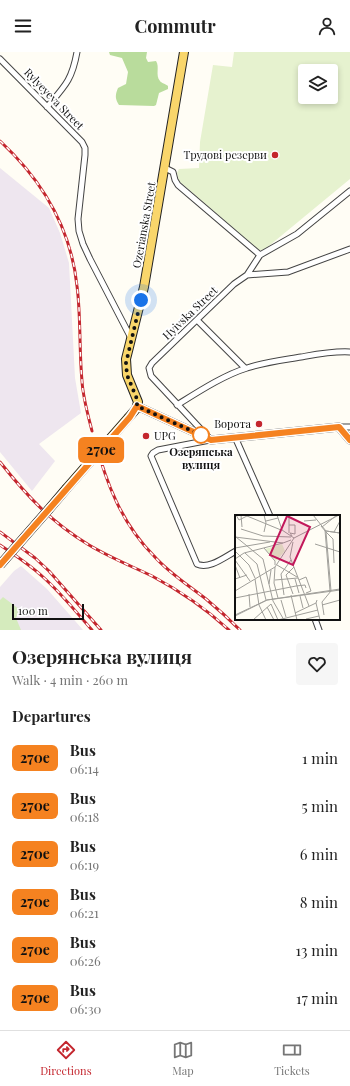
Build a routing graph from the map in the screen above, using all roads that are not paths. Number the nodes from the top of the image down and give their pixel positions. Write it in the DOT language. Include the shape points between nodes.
graph roads {
  1 [pos="77,52"];
  2 [pos="184,52"];
  3 [pos="0,59"];
  4 [pos="47,107"];
  5 [pos="165,168"];
  6 [pos="350,191"];
  7 [pos="350,250"];
  8 [pos="260,255"];
  9 [pos="247,275"];
  10 [pos="198,320"];
  11 [pos="131,338"];
  12 [pos="350,352"];
  13 [pos="245,368"];
  14 [pos="177,405"];
  15 [pos="137,406"];
  16 [pos="339,427"];
  17 [pos="350,427"];
  18 [pos="235,437"];
  19 [pos="211,440"];
  20 [pos="350,440"];
  21 [pos="270,515"];
  22 [pos="235,552"];
  23 [pos="0,565"];
  24 [pos="315,620"];
  25 [pos="319,630"];
  1 -- 4 [label="street" via="74,69 66,86"];
  2 -- 5 [label="main road, Ozerianska Street"];
  3 -- 4 [label="street, Rylyeyeva Street"];
  4 -- 11 [label="street, Rylyeyeva Street" via="85,148 79,231 90,259"];
  5 -- 8 [label="street" via="173,172 178,185"];
  5 -- 11 [label="main road, Ozerianska Street" via="144,287"];
  6 -- 8 [label="street" via="297,234"];
  7 -- 9 [label="street" via="288,272"];
  8 -- 9 [label="street, Hyivska Street"];
  9 -- 10 [label="street, Hyivska Street" via="234,284"];
  10 -- 13 [label="street"];
  10 -- 14 [label="street, Hyivska Street" via="149,368 151,376"];
  11 -- 15 [label="main road, Ozerianska Street" via="126,367"];
  12 -- 13 [label="street" via="324,353"];
  13 -- 14 [label="street"];
  14 -- 19 [label="street"];
  15 -- 19 [label="main road"];
  15 -- 23 [label="main road, bridge"];
  16 -- 17 [label="street"];
  16 -- 18 [label="main road"];
  16 -- 20 [label="main road"];
  18 -- 19 [label="main road"];
  18 -- 21 [label="street"];
  19 -- 22 [label="street" via="158,450 151,456 197,564 209,565"];
  24 -- 25 [label="street"];
}
